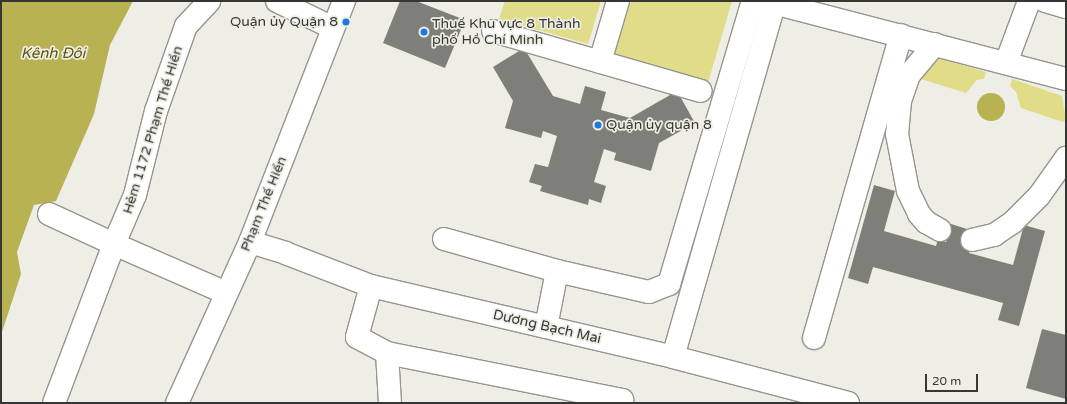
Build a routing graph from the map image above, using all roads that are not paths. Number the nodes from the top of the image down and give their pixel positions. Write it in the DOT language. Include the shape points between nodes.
graph roads {
  1 [pos="209,1"];
  2 [pos="277,1"];
  3 [pos="344,1"];
  4 [pos="618,1"];
  5 [pos="753,1"];
  6 [pos="1029,1"];
  7 [pos="1045,1"];
  8 [pos="775,2"];
  9 [pos="1066,7"];
  10 [pos="333,28"];
  11 [pos="493,31"];
  12 [pos="901,35"];
  13 [pos="935,44"];
  14 [pos="600,62"];
  15 [pos="1006,63"];
  16 [pos="1066,80"];
  17 [pos="701,91"];
  18 [pos="1066,158"];
  19 [pos="48,214"];
  20 [pos="940,230"];
  21 [pos="444,240"];
  22 [pos="972,240"];
  23 [pos="250,242"];
  24 [pos="114,244"];
  25 [pos="558,271"];
  26 [pos="371,286"];
  27 [pos="226,293"];
  28 [pos="546,327"];
  29 [pos="814,338"];
  30 [pos="387,353"];
  31 [pos="673,357"];
  32 [pos="54,403"];
  33 [pos="177,403"];
  34 [pos="390,403"];
  35 [pos="621,403"];
  36 [pos="848,403"];
  1 -- 24 [label="street, Hẻm 1172 Phạm Thế Hiển" via="186,26 156,111 135,195"];
  2 -- 10 [label="street"];
  3 -- 10 [label="street, Phạm Thế Hiển"];
  4 -- 14 [label="street"];
  5 -- 25 [label="street" via="669,284 649,292"];
  6 -- 15 [label="street"];
  7 -- 9 [label="street"];
  8 -- 12 [label="street"];
  8 -- 31 [label="street"];
  10 -- 23 [label="street, Phạm Thế Hiển"];
  11 -- 14 [label="street"];
  12 -- 13 [label="street"];
  12 -- 29 [label="street"];
  13 -- 15 [label="street"];
  13 -- 20 [label="street" via="909,75 900,101 897,134 908,191 919,214 926,222"];
  14 -- 17 [label="street"];
  15 -- 16 [label="street"];
  18 -- 22 [label="street" via="1039,196 1013,222 994,235"];
  19 -- 24 [label="street"];
  21 -- 25 [label="street"];
  23 -- 26 [label="street, Dương Bạch Mai"];
  23 -- 27 [label="street, Phạm Thế Hiển"];
  24 -- 27 [label="street"];
  24 -- 32 [label="street, Hẻm 1172 Phạm Thế Hiển"];
  25 -- 28 [label="street"];
  26 -- 28 [label="street, Dương Bạch Mai"];
  26 -- 30 [label="street" via="357,337"];
  27 -- 33 [label="street, Phạm Thế Hiển"];
  28 -- 31 [label="street, Dương Bạch Mai"];
  30 -- 34 [label="street"];
  30 -- 35 [label="street" via="622,400"];
  31 -- 36 [label="street, Dương Bạch Mai"];
}
